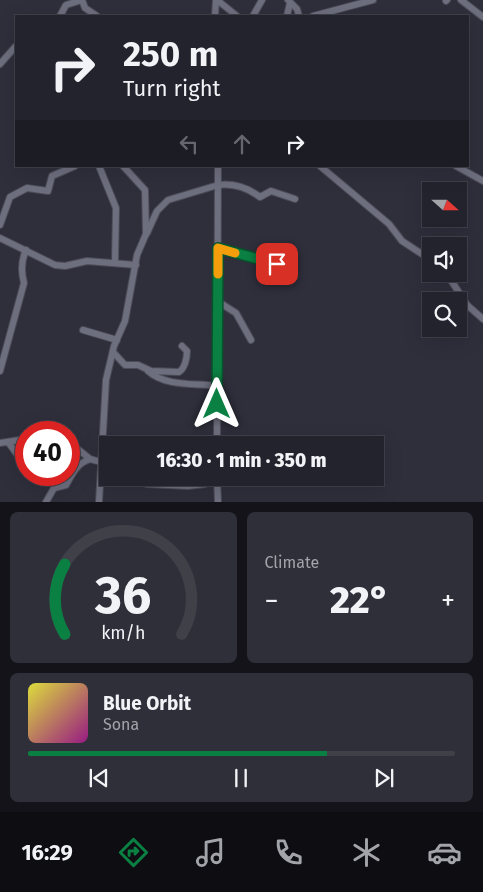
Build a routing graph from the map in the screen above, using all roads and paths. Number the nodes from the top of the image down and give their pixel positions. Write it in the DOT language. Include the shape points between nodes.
graph roads {
  1 [pos="82,0"];
  2 [pos="216,0"];
  3 [pos="262,0"];
  4 [pos="373,0"];
  5 [pos="461,0"];
  6 [pos="289,1"];
  7 [pos="229,10"];
  8 [pos="61,15"];
  9 [pos="96,15"];
  10 [pos="215,15"];
  11 [pos="236,15"];
  12 [pos="254,15"];
  13 [pos="287,15"];
  14 [pos="299,15"];
  15 [pos="317,15"];
  16 [pos="483,17"];
  17 [pos="15,47"];
  18 [pos="0,64"];
  19 [pos="73,167"];
  20 [pos="99,167"];
  21 [pos="124,167"];
  22 [pos="218,167"];
  23 [pos="321,167"];
  24 [pos="458,167"];
  25 [pos="483,181"];
  26 [pos="218,185"];
  27 [pos="295,199"];
  28 [pos="0,225"];
  29 [pos="146,234"];
  30 [pos="0,238"];
  31 [pos="218,248"];
  32 [pos="26,250"];
  33 [pos="422,254"];
  34 [pos="115,262"];
  35 [pos="136,265"];
  36 [pos="288,270"];
  37 [pos="453,282"];
  38 [pos="218,301"];
  39 [pos="483,319"];
  40 [pos="83,330"];
  41 [pos="117,340"];
  42 [pos="250,340"];
  43 [pos="182,346"];
  44 [pos="113,352"];
  45 [pos="145,369"];
  46 [pos="0,371"];
  47 [pos="217,386"];
  48 [pos="105,436"];
  49 [pos="217,436"];
  50 [pos="15,441"];
  51 [pos="8,442"];
  52 [pos="0,443"];
  53 [pos="80,451"];
  54 [pos="15,452"];
  55 [pos="90,459"];
  56 [pos="99,461"];
  57 [pos="101,486"];
  58 [pos="217,486"];
  59 [pos="54,488"];
  60 [pos="46,502"];
  61 [pos="99,502"];
  62 [pos="218,502"];
  1 -- 8 [label="street" via="66,5"];
  1 -- 9 [label="street" via="85,8"];
  2 -- 7 [label="street"];
  2 -- 10 [label="street"];
  3 -- 12 [label="street"];
  4 -- 15 [label="street"];
  5 -- 16 [label="street"];
  6 -- 13 [label="street"];
  6 -- 14 [label="street"];
  7 -- 10 [label="street" via="221,10"];
  7 -- 11 [label="street"];
  17 -- 18 [label="street"];
  19 -- 28 [label="street" via="52,176 48,191 27,188 10,197"];
  20 -- 34 [label="street" via="116,208"];
  21 -- 29 [label="street" via="145,190"];
  22 -- 26 [label="street"];
  23 -- 33 [label="street" via="389,224 402,241"];
  24 -- 25 [label="street"];
  26 -- 27 [label="street" via="250,190 260,197 271,191"];
  26 -- 29 [label="street" via="168,200 157,211"];
  26 -- 31 [label="street"];
  29 -- 35 [label="street"];
  30 -- 32 [label="street"];
  31 -- 36 [label="street"];
  31 -- 38 [label="street"];
  32 -- 34 [label="street" via="55,265"];
  32 -- 46 [label="street" via="21,272 24,283"];
  34 -- 35 [label="street"];
  35 -- 41 [label="street" via="125,321"];
  37 -- 39 [label="street" via="467,305"];
  38 -- 42 [label="street" via="236,313"];
  38 -- 47 [label="street"];
  40 -- 41 [label="street"];
  41 -- 44 [label="street"];
  43 -- 45 [label="street" via="187,351 182,371"];
  44 -- 45 [label="street" via="125,365 138,365"];
  44 -- 48 [label="street" via="106,380"];
  45 -- 47 [label="street" via="155,377 176,383"];
  47 -- 49 [label="street"];
  50 -- 51 [label="street"];
  51 -- 52 [label="street"];
  51 -- 54 [label="street"];
  53 -- 55 [label="street"];
  55 -- 56 [label="street"];
  55 -- 59 [label="street" via="71,473 66,485"];
  57 -- 61 [label="street"];
  58 -- 62 [label="street"];
  59 -- 60 [label="street"];
}
